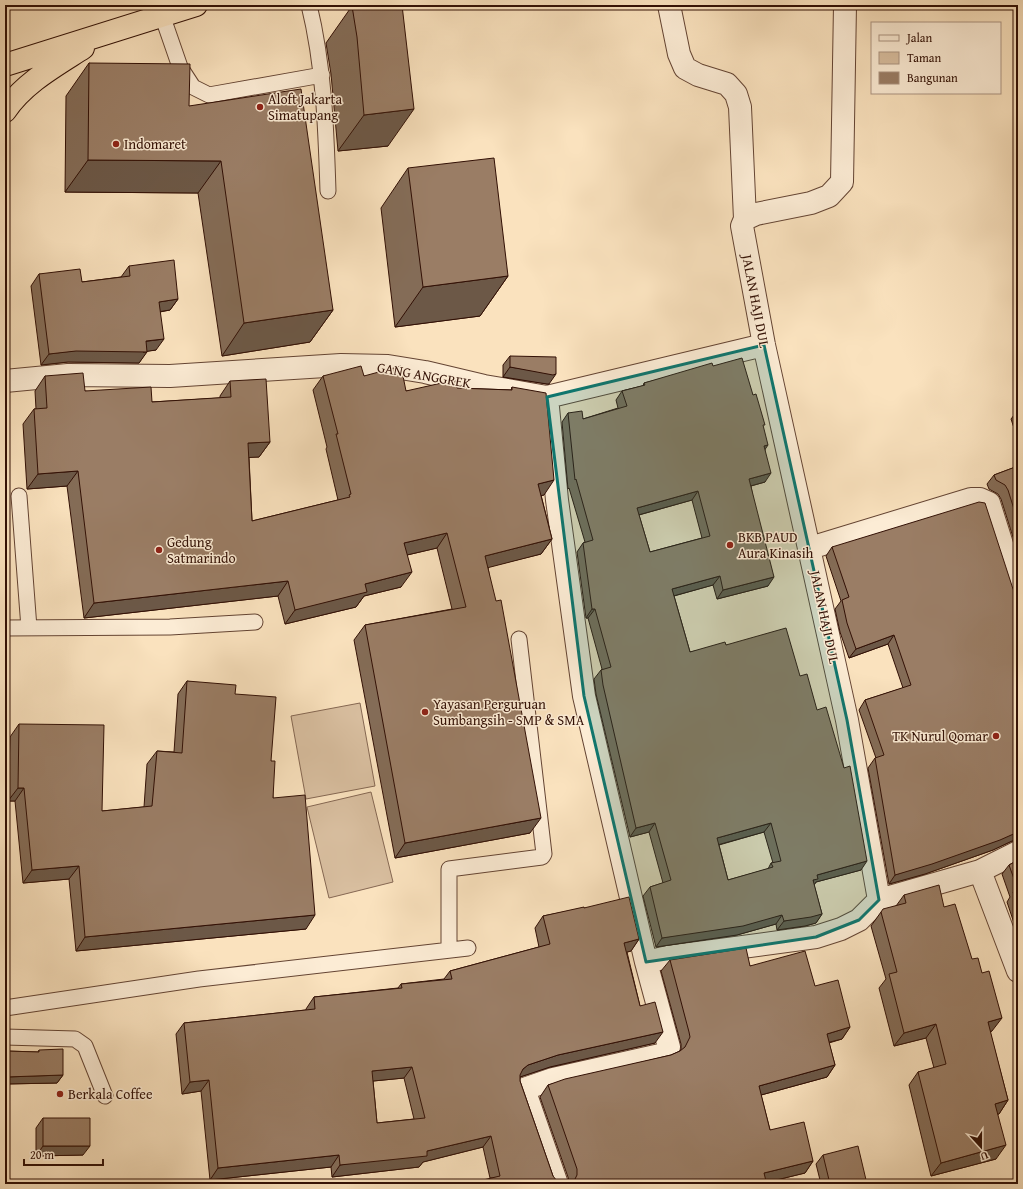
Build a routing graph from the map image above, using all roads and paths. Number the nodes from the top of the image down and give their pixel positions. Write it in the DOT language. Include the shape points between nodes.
graph roads {
  1 [pos="196,5"];
  2 [pos="309,5"];
  3 [pos="670,5"];
  4 [pos="845,5"];
  5 [pos="162,15"];
  6 [pos="104,34"];
  7 [pos="5,65"];
  8 [pos="322,75"];
  9 [pos="5,111"];
  10 [pos="328,191"];
  11 [pos="744,219"];
  12 [pos="764,345"];
  13 [pos="5,381"];
  14 [pos="547,397"];
  15 [pos="20,496"];
  16 [pos="810,548"];
  17 [pos="1018,595"];
  18 [pos="255,622"];
  19 [pos="5,628"];
  20 [pos="29,628"];
  21 [pos="519,639"];
  22 [pos="1018,852"];
  23 [pos="980,871"];
  24 [pos="879,900"];
  25 [pos="468,948"];
  26 [pos="448,950"];
  27 [pos="646,962"];
  28 [pos="1018,971"];
  29 [pos="5,1008"];
  30 [pos="5,1037"];
  31 [pos="105,1096"];
  32 [pos="558,1184"];
  1 -- 5 [label="highway"];
  2 -- 8 [label="lane"];
  3 -- 11 [label="street, JALAN HAJI DUL" via="679,54 685,68 727,84 736,94 740,107"];
  4 -- 11 [label="street" via="842,182 829,196 811,203 756,214"];
  5 -- 6 [label="highway"];
  5 -- 8 [label="lane" via="180,67 193,88 209,95"];
  6 -- 7 [label="highway"];
  6 -- 9 [label="highway" via="35,80"];
  8 -- 10 [label="lane"];
  11 -- 12 [label="street, JALAN HAJI DUL" via="742,226"];
  12 -- 14 [label="street, GANG ANGGREK"];
  12 -- 16 [label="street, JALAN HAJI DUL"];
  13 -- 14 [label="street, GANG ANGGREK" via="68,375 170,376 341,365 388,366"];
  14 -- 27 [label="street" via="557,500 584,696"];
  15 -- 20 [label="lane"];
  16 -- 17 [label="street" via="971,499 980,499 989,503"];
  16 -- 24 [label="street, JALAN HAJI DUL" via="848,720"];
  18 -- 20 [label="lane" via="170,627"];
  19 -- 20 [label="lane"];
  21 -- 26 [label="lane" via="544,854 542,857 449,869"];
  22 -- 23 [label="street"];
  23 -- 24 [label="street"];
  23 -- 28 [label="street"];
  24 -- 27 [label="street" via="859,920 816,937"];
  25 -- 26 [label="lane"];
  26 -- 29 [label="lane" via="199,979"];
  27 -- 32 [label="street" via="669,1047 666,1052 554,1079 524,1089"];
  30 -- 31 [label="lane" via="75,1039 85,1046"];
}
